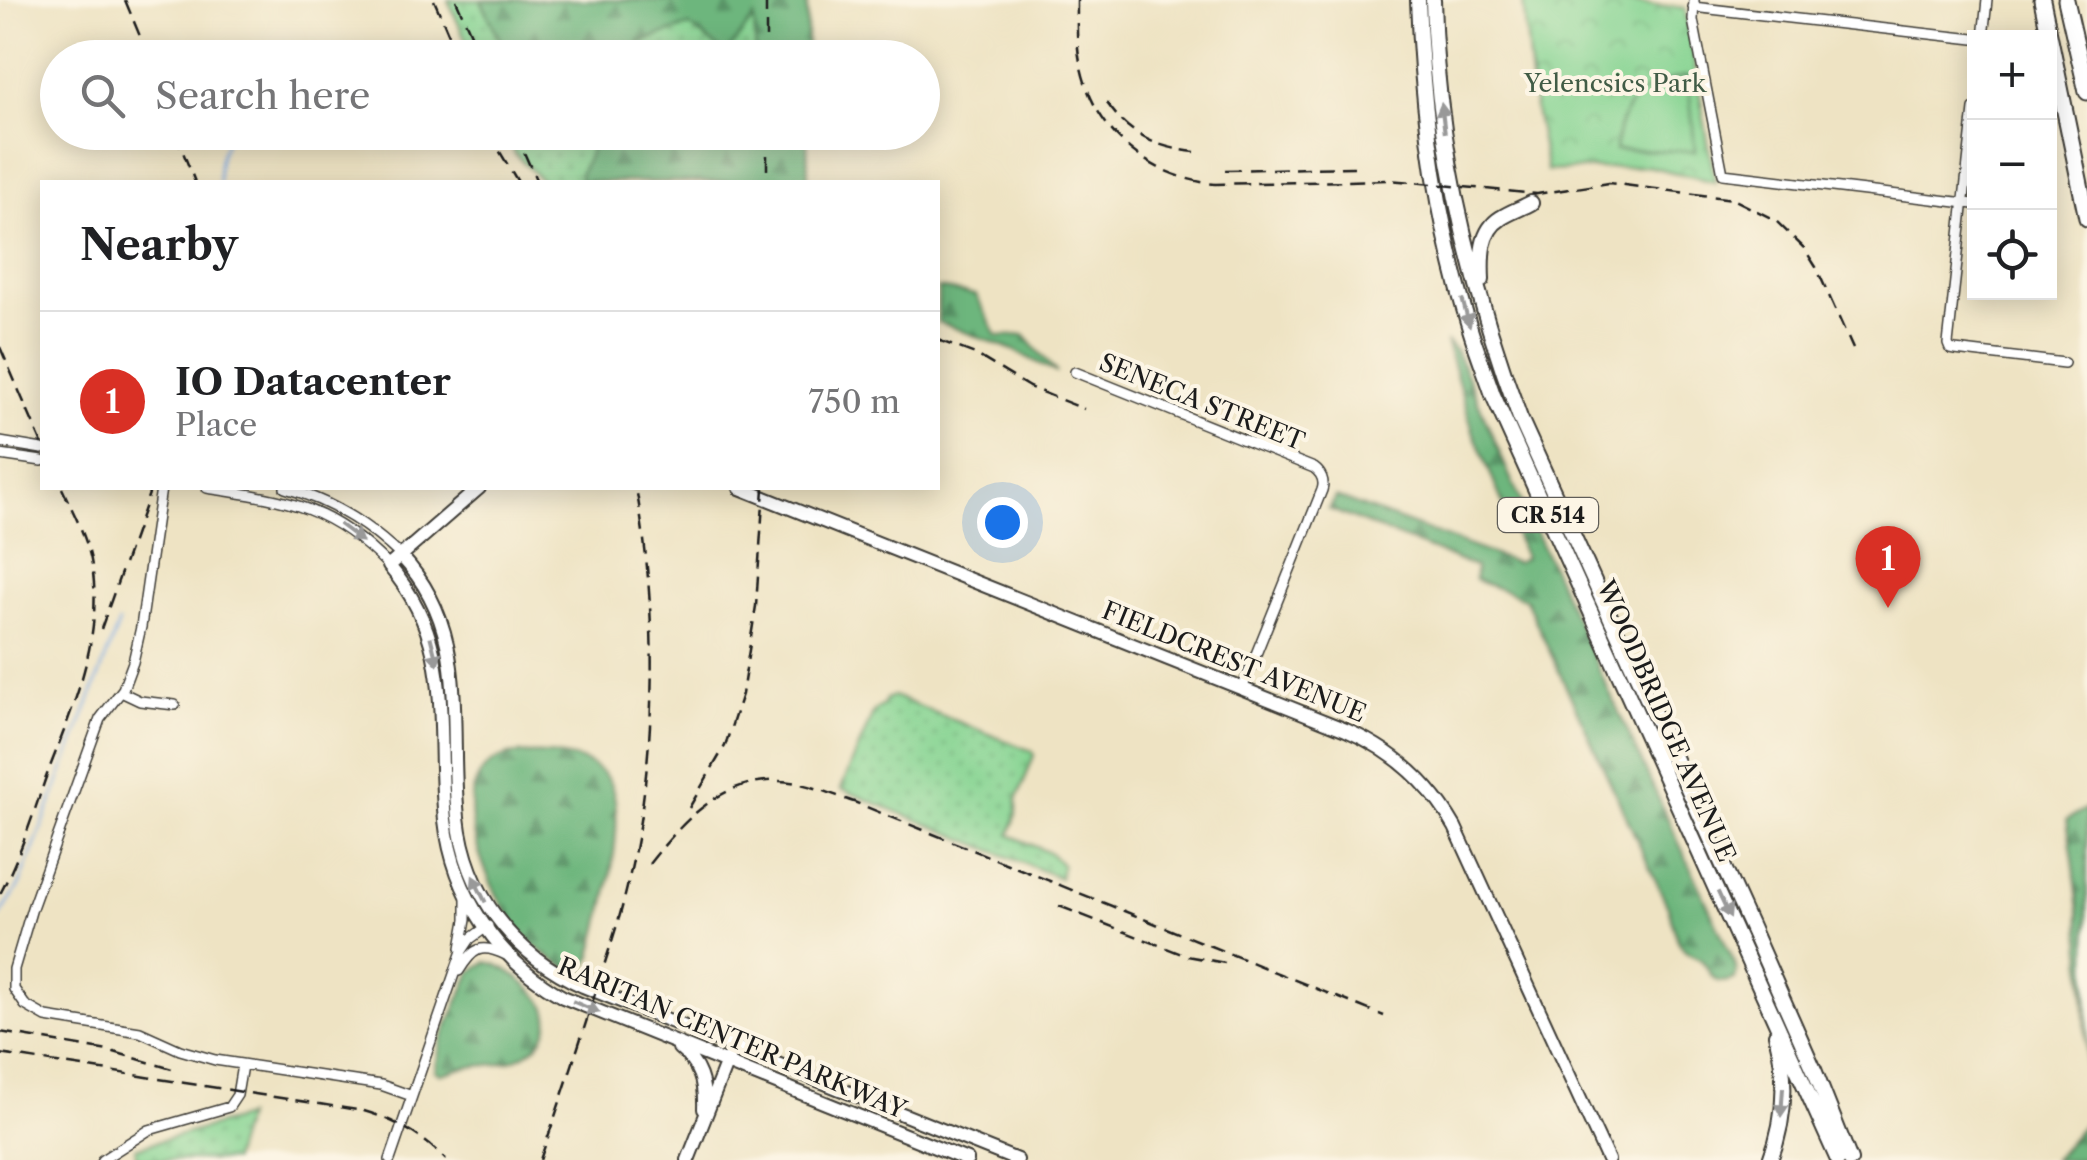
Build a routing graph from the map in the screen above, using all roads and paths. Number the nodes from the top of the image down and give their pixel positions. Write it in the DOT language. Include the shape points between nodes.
graph roads {
  1 [pos="1418,0"];
  2 [pos="1433,0"];
  3 [pos="1987,0"];
  4 [pos="2042,0"];
  5 [pos="2066,0"];
  6 [pos="1694,3"];
  7 [pos="1984,30"];
  8 [pos="1967,38"];
  9 [pos="2087,92"];
  10 [pos="1531,203"];
  11 [pos="1967,203"];
  12 [pos="1968,210"];
  13 [pos="2087,218"];
  14 [pos="1480,300"];
  15 [pos="2064,364"];
  16 [pos="1075,372"];
  17 [pos="0,442"];
  18 [pos="40,449"];
  19 [pos="0,455"];
  20 [pos="40,462"];
  21 [pos="161,490"];
  22 [pos="219,490"];
  23 [pos="291,490"];
  24 [pos="476,490"];
  25 [pos="745,490"];
  26 [pos="395,561"];
  27 [pos="1242,689"];
  28 [pos="121,692"];
  29 [pos="175,705"];
  30 [pos="462,887"];
  31 [pos="491,924"];
  32 [pos="512,959"];
  33 [pos="458,960"];
  34 [pos="1757,976"];
  35 [pos="444,1000"];
  36 [pos="664,1039"];
  37 [pos="733,1047"];
  38 [pos="726,1064"];
  39 [pos="242,1065"];
  40 [pos="1815,1072"];
  41 [pos="412,1096"];
  42 [pos="699,1132"];
  43 [pos="102,1160"];
  44 [pos="390,1160"];
  45 [pos="688,1160"];
  46 [pos="967,1160"];
  47 [pos="1017,1160"];
  48 [pos="1608,1160"];
  49 [pos="1770,1160"];
  50 [pos="1838,1160"];
  51 [pos="1850,1160"];
  52 [pos="1860,1160"];
  1 -- 34 [label="main road, WOODBRIDGE AVENUE / CR 514, one-way" via="1431,150 1476,346"];
  14 -- 2 [label="main road, WOODBRIDGE AVENUE / CR 514, one-way" via="1449,162"];
  3 -- 7 [label="street"];
  4 -- 13 [label="highway"];
  5 -- 9 [label="highway"];
  6 -- 8 [label="street"];
  6 -- 11 [label="street" via="1723,174"];
  10 -- 14 [label="main road" via="1488,231"];
  12 -- 15 [label="street" via="1950,349"];
  14 -- 40 [label="main road, WOODBRIDGE AVENUE / CR 514" via="1520,418"];
  16 -- 27 [label="street, SENECA STREET" via="1320,474 1322,490"];
  17 -- 18 [label="street"];
  19 -- 20 [label="street"];
  21 -- 28 [label="street" via="139,638"];
  22 -- 26 [label="street, RARITAN CENTER PARKWAY, one-way" via="319,513"];
  23 -- 26 [label="street, RARITAN CENTER PARKWAY" via="350,515 378,535"];
  24 -- 26 [label="street"];
  25 -- 27 [label="street, FIELDCREST AVENUE"];
  26 -- 30 [label="street, RARITAN CENTER PARKWAY, one-way" via="435,655 445,821"];
  31 -- 26 [label="street, RARITAN CENTER PARKWAY, one-way" via="461,837 448,641 412,569"];
  27 -- 48 [label="street, FIELDCREST AVENUE" via="1372,743 1440,804"];
  28 -- 29 [label="street"];
  28 -- 39 [label="street" via="102,715 12,980 18,998 50,1018 140,1032"];
  30 -- 31 [label="street, RARITAN CENTER PARKWAY"];
  30 -- 33 [label="street" via="466,914"];
  31 -- 32 [label="street, RARITAN CENTER PARKWAY"];
  31 -- 33 [label="street" via="467,942"];
  31 -- 37 [label="street, RARITAN CENTER PARKWAY" via="564,978"];
  32 -- 35 [label="street" via="490,948 477,950"];
  32 -- 36 [label="street, RARITAN CENTER PARKWAY, one-way" via="563,997"];
  33 -- 35 [label="street"];
  34 -- 49 [label="main road, one-way" via="1784,1080"];
  34 -- 50 [label="main road, WOODBRIDGE AVENUE / CR 514"];
  35 -- 41 [label="street"];
  36 -- 38 [label="street, RARITAN CENTER PARKWAY"];
  36 -- 42 [label="street" via="701,1074"];
  37 -- 38 [label="street"];
  37 -- 47 [label="street, RARITAN CENTER PARKWAY"];
  38 -- 42 [label="street"];
  38 -- 46 [label="street, RARITAN CENTER PARKWAY"];
  39 -- 41 [label="street" via="381,1085"];
  39 -- 43 [label="street" via="229,1107 148,1130"];
  40 -- 51 [label="main road, WOODBRIDGE AVENUE / CR 514"];
  40 -- 52 [label="main road"];
  41 -- 44 [label="street"];
  42 -- 45 [label="street"];
}
